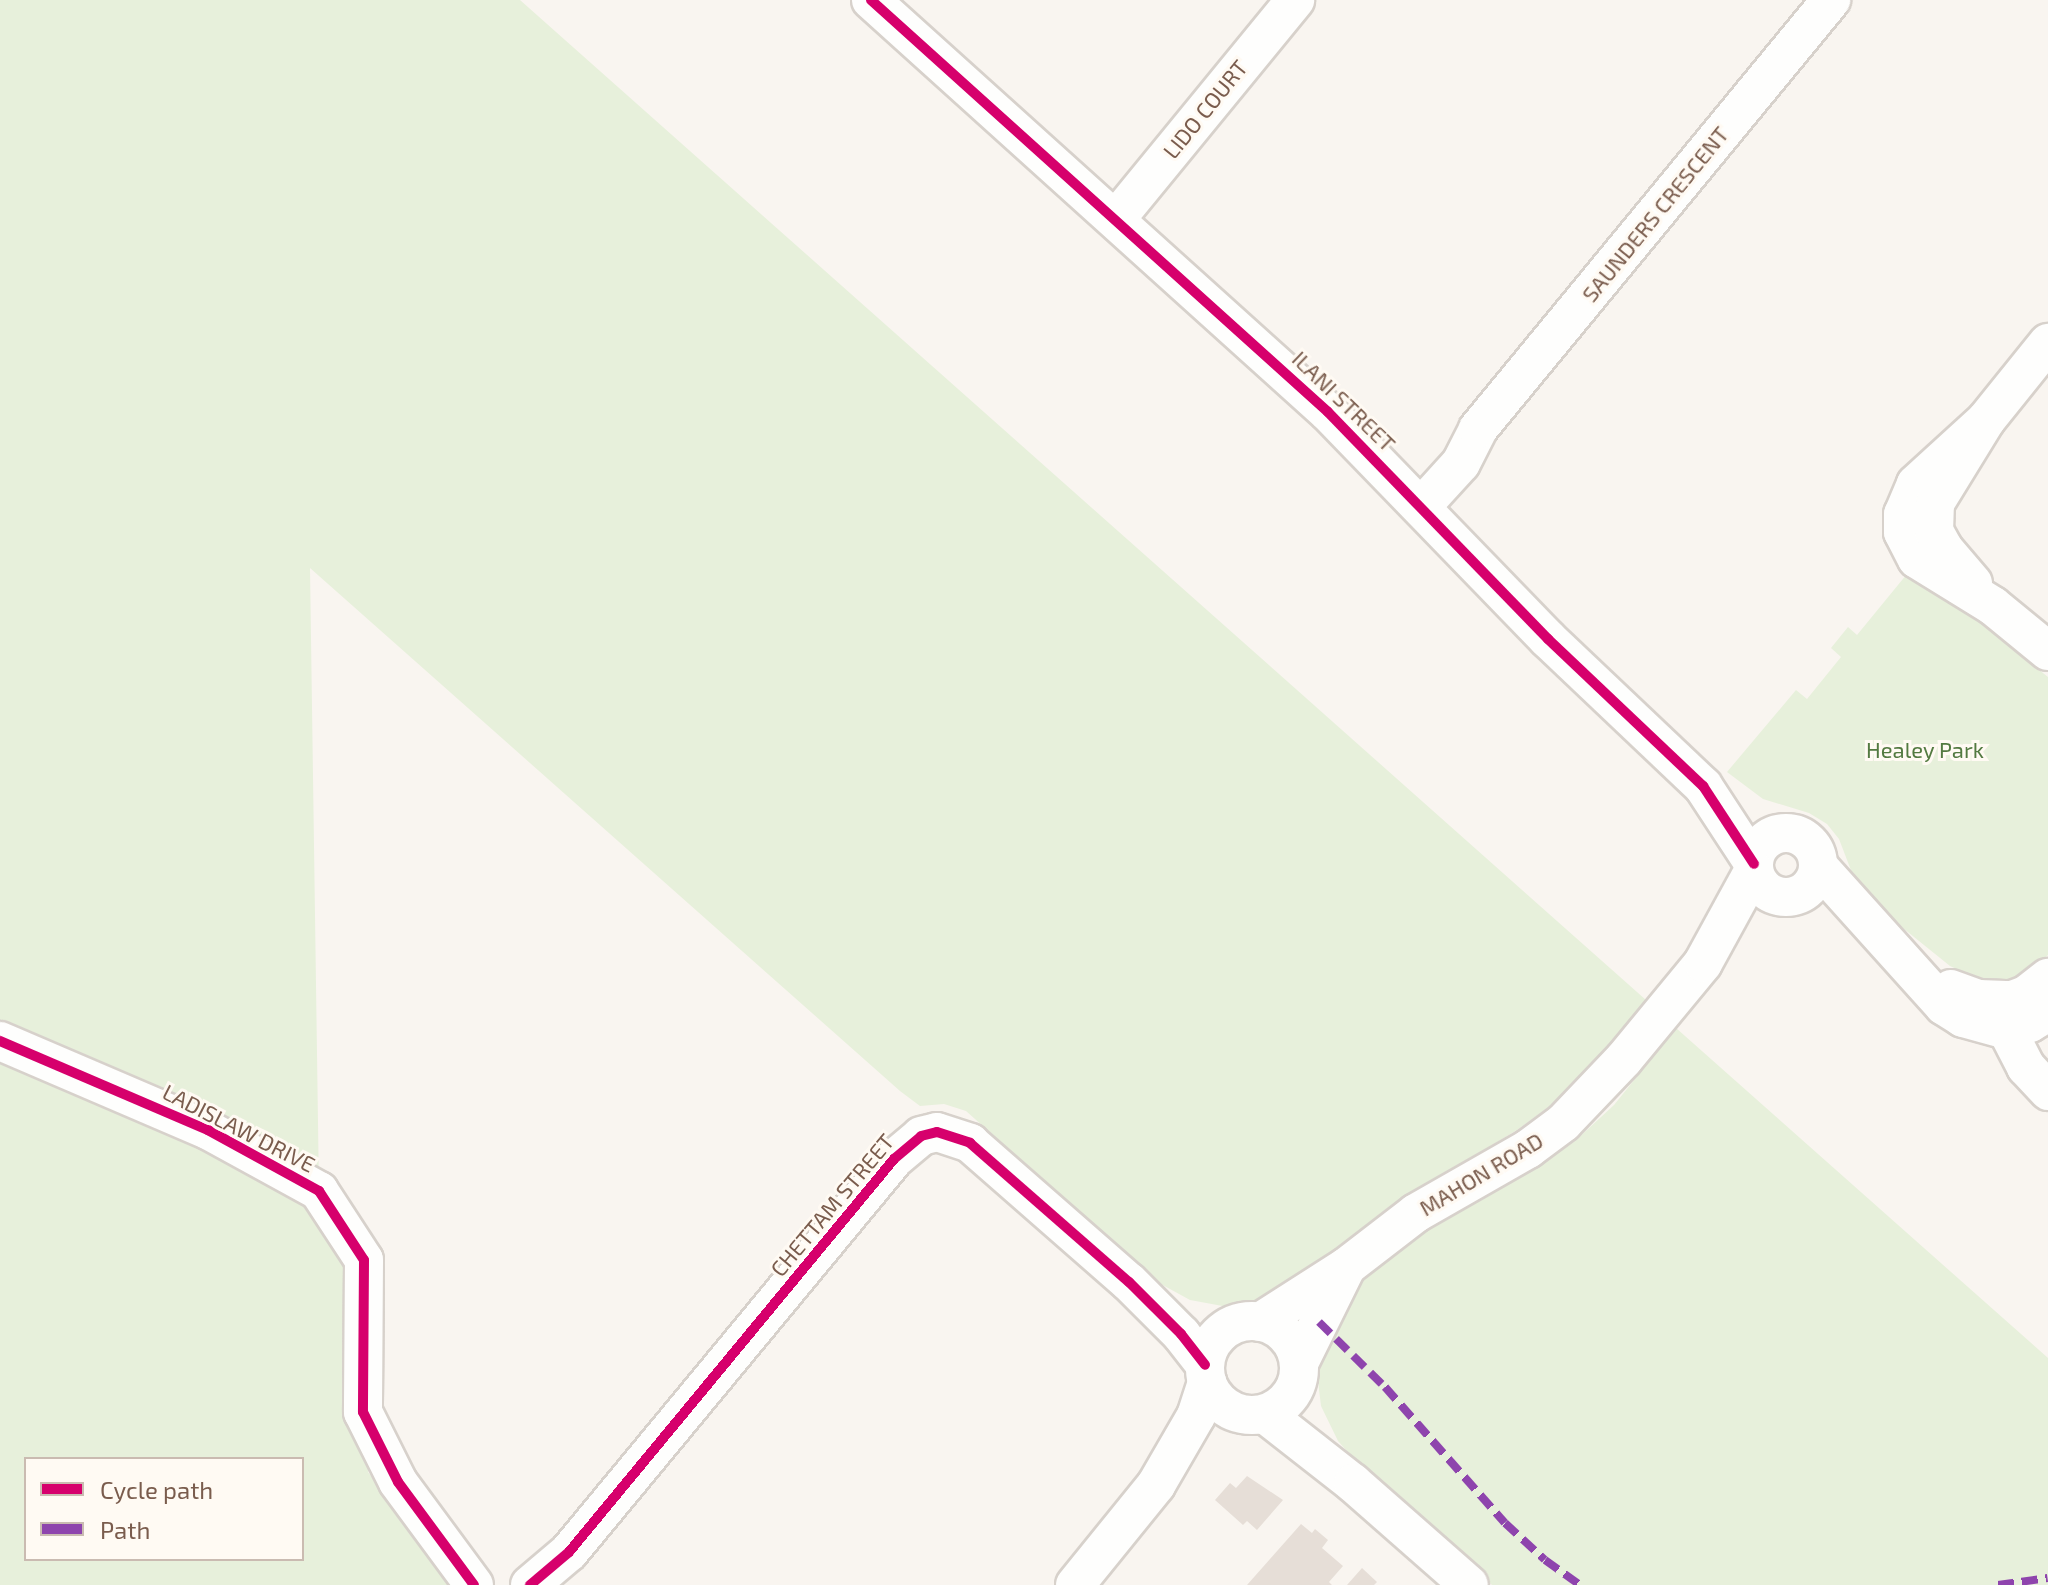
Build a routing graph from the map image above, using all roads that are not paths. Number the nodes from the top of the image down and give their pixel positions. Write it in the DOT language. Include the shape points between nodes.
graph roads {
  1 [pos="871,0"];
  2 [pos="1295,0"];
  3 [pos="1831,0"];
  4 [pos="1116,219"];
  5 [pos="2048,343"];
  6 [pos="1411,497"];
  7 [pos="2048,651"];
  8 [pos="1703,786"];
  9 [pos="1785,832"];
  10 [pos="1754,867"];
  11 [pos="1802,887"];
  12 [pos="1703,963"];
  13 [pos="2048,978"];
  14 [pos="2024,1016"];
  15 [pos="0,1041"];
  16 [pos="2048,1063"];
  17 [pos="2048,1091"];
  18 [pos="1346,1267"];
  19 [pos="1129,1282"];
  20 [pos="1247,1323"];
  21 [pos="1206,1374"];
  22 [pos="1297,1376"];
  23 [pos="1254,1414"];
  24 [pos="1353,1483"];
  25 [pos="1156,1485"];
  26 [pos="474,1585"];
  27 [pos="530,1585"];
  28 [pos="1075,1585"];
  29 [pos="1469,1585"];
  1 -- 4 [label="street, ILANI STREET"];
  2 -- 4 [label="street, LIDO COURT"];
  3 -- 6 [label="street, SAUNDERS CRESCENT" via="1478,429 1436,457"];
  4 -- 6 [label="street, ILANI STREET" via="1248,336"];
  5 -- 7 [label="street" via="1986,420 1916,484 1903,514 1903,532 1917,559 1993,606"];
  6 -- 8 [label="street, ILANI STREET" via="1576,667"];
  8 -- 9 [label="street, ILANI STREET"];
  8 -- 10 [label="street, ILANI STREET"];
  9 -- 10 [label="street" via="1760,845"];
  9 -- 11 [label="street" via="1796,833 1813,846"];
  10 -- 11 [label="street" via="1757,879 1771,893"];
  10 -- 12 [label="street, MAHON ROAD"];
  11 -- 12 [label="street, MAHON ROAD"];
  11 -- 14 [label="street" via="1908,966"];
  12 -- 18 [label="street, MAHON ROAD" via="1563,1123 1416,1213"];
  13 -- 14 [label="street" via="2026,995"];
  14 -- 16 [label="street"];
  14 -- 17 [label="street" via="2026,1067"];
  15 -- 26 [label="street, LADISLAW DRIVE" via="208,1130 319,1191 364,1260 363,1412 398,1482"];
  18 -- 20 [label="street, MAHON ROAD"];
  18 -- 22 [label="street, MAHON ROAD"];
  19 -- 20 [label="street, CHETTAM STREET" via="1190,1311"];
  19 -- 21 [label="street, CHETTAM STREET" via="1181,1334"];
  19 -- 27 [label="street, CHETTAM STREET" via="970,1143 937,1132 921,1136 894,1159 569,1552"];
  20 -- 21 [label="street" via="1213,1341"];
  20 -- 22 [label="street" via="1287,1336"];
  21 -- 23 [label="street" via="1221,1404"];
  21 -- 25 [label="street" via="1196,1416"];
  22 -- 23 [label="street" via="1277,1408"];
  22 -- 24 [label="street"];
  23 -- 24 [label="street"];
  23 -- 25 [label="street"];
  24 -- 29 [label="street"];
  25 -- 28 [label="street"];
}
